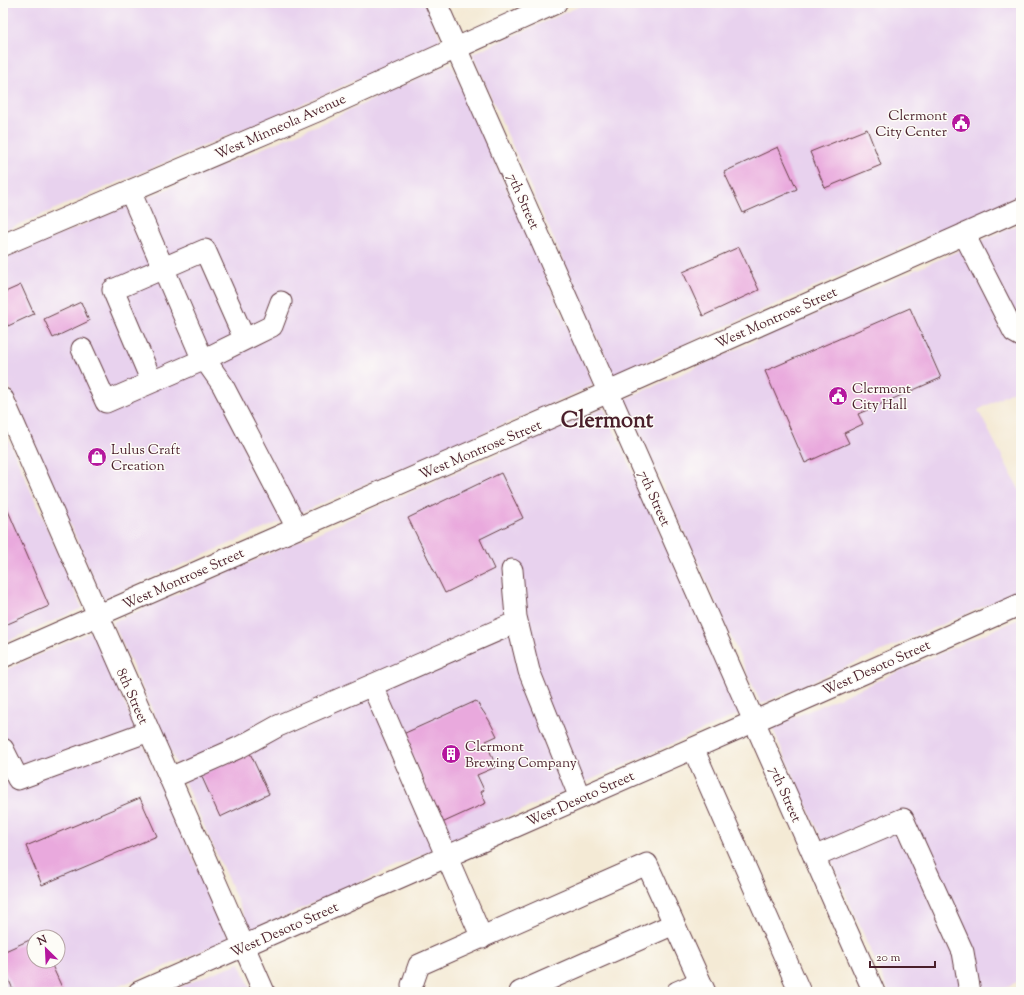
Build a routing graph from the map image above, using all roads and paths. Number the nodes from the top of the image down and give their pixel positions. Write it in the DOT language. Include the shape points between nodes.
graph roads {
  1 [pos="436,3"];
  2 [pos="556,3"];
  3 [pos="456,47"];
  4 [pos="130,191"];
  5 [pos="1021,209"];
  6 [pos="964,234"];
  7 [pos="3,245"];
  8 [pos="164,268"];
  9 [pos="281,302"];
  10 [pos="1019,336"];
  11 [pos="244,338"];
  12 [pos="82,349"];
  13 [pos="205,359"];
  14 [pos="152,382"];
  15 [pos="608,392"];
  16 [pos="3,399"];
  17 [pos="297,528"];
  18 [pos="512,570"];
  19 [pos="1021,604"];
  20 [pos="97,615"];
  21 [pos="517,622"];
  22 [pos="3,657"];
  23 [pos="372,685"];
  24 [pos="754,721"];
  25 [pos="149,731"];
  26 [pos="693,748"];
  27 [pos="3,749"];
  28 [pos="170,778"];
  29 [pos="580,798"];
  30 [pos="814,857"];
  31 [pos="446,858"];
  32 [pos="674,924"];
  33 [pos="482,938"];
  34 [pos="245,946"];
  35 [pos="702,987"];
  36 [pos="412,990"];
  37 [pos="139,992"];
  38 [pos="264,992"];
  39 [pos="520,992"];
  40 [pos="677,992"];
  41 [pos="800,992"];
  42 [pos="874,992"];
  43 [pos="970,992"];
  1 -- 3 [label="street, 7th Street"];
  2 -- 3 [label="street, West Minneola Avenue"];
  3 -- 4 [label="street, West Minneola Avenue" via="324,108"];
  3 -- 15 [label="street, 7th Street"];
  4 -- 7 [label="street, West Minneola Avenue"];
  4 -- 8 [label="street"];
  5 -- 6 [label="street, West Montrose Street"];
  6 -- 10 [label="street"];
  6 -- 15 [label="street, West Montrose Street"];
  8 -- 11 [label="street" via="205,250"];
  8 -- 13 [label="street"];
  8 -- 14 [label="street" via="113,290"];
  9 -- 11 [label="street" via="272,326"];
  11 -- 13 [label="street"];
  12 -- 14 [label="street" via="106,402"];
  13 -- 14 [label="street"];
  13 -- 17 [label="street" via="222,384"];
  15 -- 17 [label="street, West Montrose Street"];
  15 -- 24 [label="street, 7th Street"];
  16 -- 20 [label="street, 8th Street"];
  17 -- 20 [label="street, West Montrose Street"];
  18 -- 21 [label="street"];
  19 -- 24 [label="street, West Desoto Street"];
  20 -- 22 [label="street, West Montrose Street"];
  20 -- 25 [label="street, 8th Street"];
  21 -- 23 [label="street"];
  21 -- 29 [label="street" via="529,671"];
  23 -- 28 [label="street" via="278,726 240,747"];
  23 -- 31 [label="street"];
  24 -- 26 [label="street, West Desoto Street"];
  24 -- 30 [label="street, 7th Street"];
  25 -- 27 [label="street" via="18,779"];
  25 -- 28 [label="street, 8th Street"];
  26 -- 29 [label="street, West Desoto Street"];
  26 -- 41 [label="street"];
  28 -- 34 [label="street, 8th Street"];
  29 -- 31 [label="street, West Desoto Street"];
  30 -- 42 [label="street, 7th Street"];
  30 -- 43 [label="street" via="904,819 963,952"];
  31 -- 33 [label="street"];
  31 -- 34 [label="street, West Desoto Street"];
  32 -- 33 [label="street" via="647,864"];
  32 -- 35 [label="street"];
  32 -- 39 [label="street"];
  33 -- 36 [label="street" via="419,965"];
  34 -- 37 [label="street, West Desoto Street"];
  34 -- 38 [label="street, 8th Street"];
  35 -- 40 [label="street"];
}
